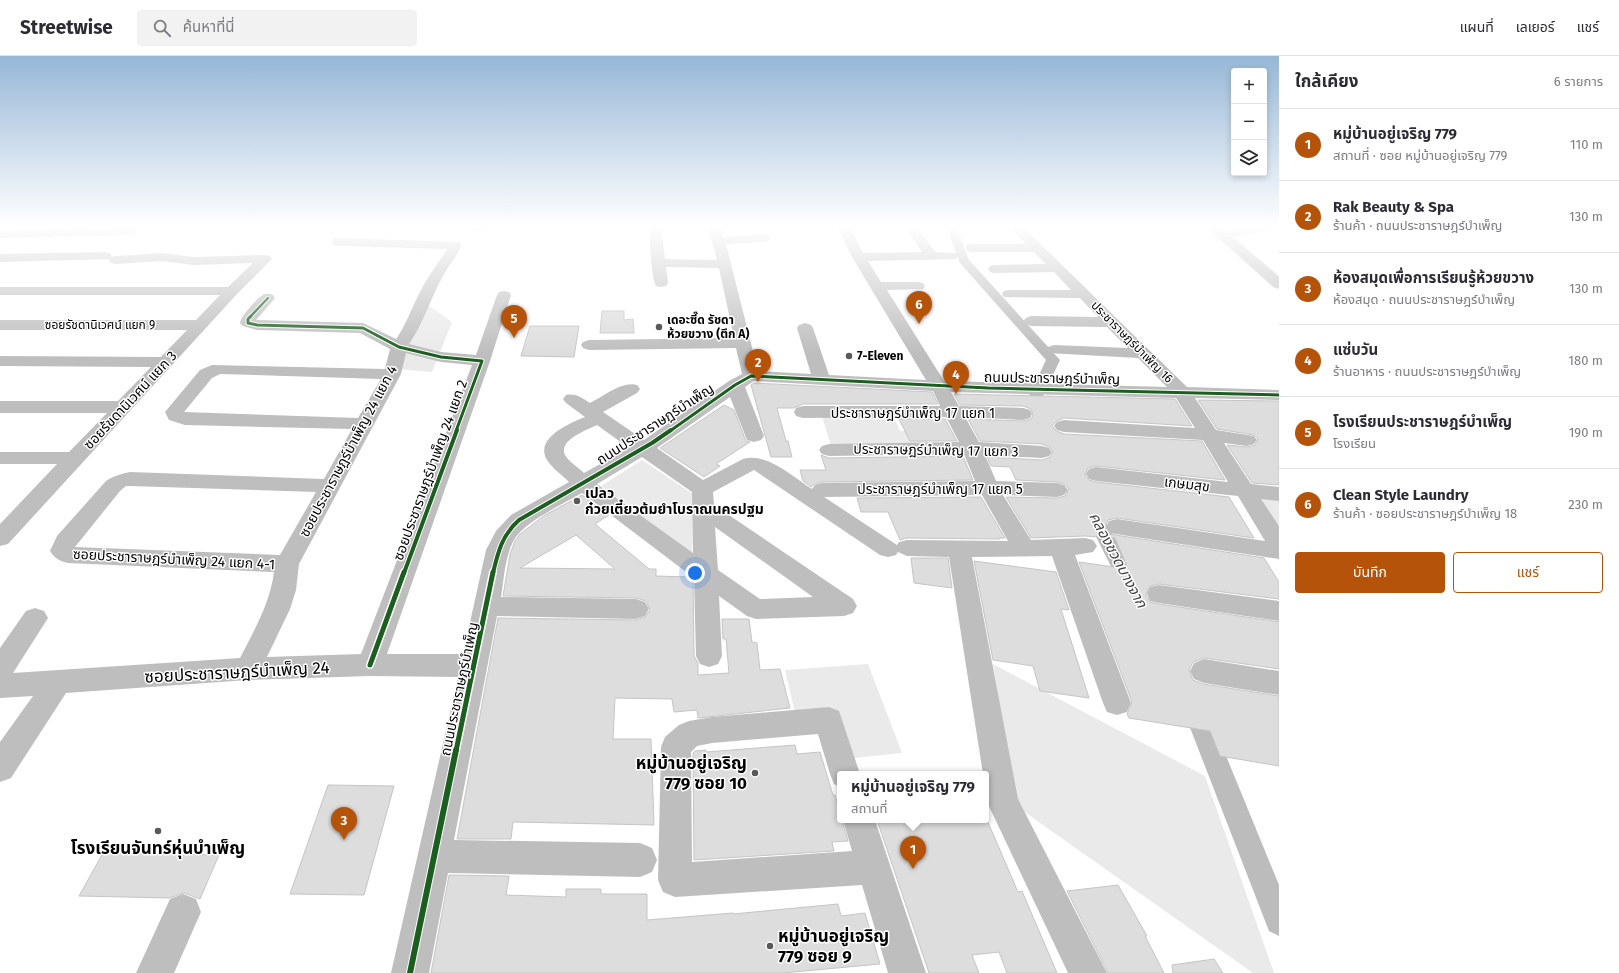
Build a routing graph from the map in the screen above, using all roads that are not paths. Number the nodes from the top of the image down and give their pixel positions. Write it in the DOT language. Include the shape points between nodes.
graph roads {
  1 [pos="254,269"];
  2 [pos="440,269"];
  3 [pos="659,269"];
  4 [pos="726,269"];
  5 [pos="867,269"];
  6 [pos="995,269"];
  7 [pos="1008,269"];
  8 [pos="1058,269"];
  9 [pos="1262,269"];
  10 [pos="661,283"];
  11 [pos="1279,284"];
  12 [pos="878,286"];
  13 [pos="918,286"];
  14 [pos="0,291"];
  15 [pos="232,292"];
  16 [pos="1009,294"];
  17 [pos="1084,294"];
  18 [pos="504,295"];
  19 [pos="268,298"];
  20 [pos="1031,321"];
  21 [pos="1112,322"];
  22 [pos="0,325"];
  23 [pos="200,325"];
  24 [pos="805,328"];
  25 [pos="589,344"];
  26 [pos="743,344"];
  27 [pos="399,348"];
  28 [pos="1054,350"];
  29 [pos="1142,353"];
  30 [pos="0,361"];
  31 [pos="482,361"];
  32 [pos="166,362"];
  33 [pos="392,374"];
  34 [pos="822,380"];
  35 [pos="743,381"];
  36 [pos="939,386"];
  37 [pos="631,389"];
  38 [pos="1181,391"];
  39 [pos="1279,395"];
  40 [pos="572,399"];
  41 [pos="0,406"];
  42 [pos="123,407"];
  43 [pos="953,411"];
  44 [pos="803,412"];
  45 [pos="1023,414"];
  46 [pos="592,415"];
  47 [pos="364,424"];
  48 [pos="1064,426"];
  49 [pos="1209,435"];
  50 [pos="754,436"];
  51 [pos="1247,440"];
  52 [pos="642,448"];
  53 [pos="972,448"];
  54 [pos="829,450"];
  55 [pos="1042,452"];
  56 [pos="0,458"];
  57 [pos="76,458"];
  58 [pos="1096,474"];
  59 [pos="582,483"];
  60 [pos="330,486"];
  61 [pos="988,488"];
  62 [pos="822,490"];
  63 [pos="1057,490"];
  64 [pos="1245,491"];
  65 [pos="1279,494"];
  66 [pos="703,498"];
  67 [pos="9,519"];
  68 [pos="1117,527"];
  69 [pos="0,538"];
  70 [pos="1279,544"];
  71 [pos="1085,546"];
  72 [pos="1060,547"];
  73 [pos="959,548"];
  74 [pos="1024,549"];
  75 [pos="1279,551"];
  76 [pos="287,564"];
  77 [pos="706,574"];
  78 [pos="1159,594"];
  79 [pos="487,606"];
  80 [pos="636,609"];
  81 [pos="1279,610"];
  82 [pos="35,618"];
  83 [pos="709,656"];
  84 [pos="370,665"];
  85 [pos="475,666"];
  86 [pos="248,669"];
  87 [pos="0,670"];
  88 [pos="1204,671"];
  89 [pos="58,682"];
  90 [pos="1279,683"];
  91 [pos="0,686"];
  92 [pos="1117,703"];
  93 [pos="0,768"];
  94 [pos="844,771"];
  95 [pos="861,823"];
  96 [pos="435,856"];
  97 [pos="640,860"];
  98 [pos="874,867"];
  99 [pos="183,912"];
  100 [pos="155,973"];
  101 [pos="410,973"];
  102 [pos="907,973"];
  103 [pos="1088,973"];
  1 -- 15 [label="street, ซอยร้ขดานิเวศน์ แยก 3"];
  2 -- 27 [label="street, ซอยประชาราษฎร์บำเพ็ญ 24 แยก 4" via="412,328"];
  3 -- 10 [label="street"];
  4 -- 26 [label="street"];
  5 -- 12 [label="street"];
  6 -- 7 [label="street"];
  8 -- 17 [label="street, ประชาราษฎร์บำเพ็ญ 16"];
  9 -- 11 [label="main road"];
  12 -- 13 [label="street"];
  12 -- 36 [label="street"];
  14 -- 15 [label="street"];
  15 -- 23 [label="street, ซอยร้ขดานิเวศน์ แยก 3"];
  16 -- 17 [label="street"];
  17 -- 21 [label="street, ประชาราษฎร์บำเพ็ญ 16"];
  18 -- 31 [label="street"];
  19 -- 27 [label="street, ซอยประชาราษฎร์บำเพ็ญ 24 แยก 2" via="248,319 248,323 363,328"];
  20 -- 21 [label="street"];
  21 -- 29 [label="street, ประชาราษฎร์บำเพ็ญ 16"];
  22 -- 23 [label="street, ซอยรัชดานิเวศน์ แยก 9"];
  23 -- 32 [label="street, ซอยร้ขดานิเวศน์ แยก 3"];
  24 -- 34 [label="street"];
  25 -- 26 [label="street"];
  26 -- 35 [label="street"];
  27 -- 31 [label="street, ซอยประชาราษฎร์บำเพ็ญ 24 แยก 2" via="441,357"];
  27 -- 33 [label="street, ซอยประชาราษฎร์บำเพ็ญ 24 แยก 4"];
  28 -- 29 [label="street"];
  29 -- 38 [label="street, ประชาราษฎร์บำเพ็ญ 16"];
  30 -- 32 [label="street"];
  31 -- 84 [label="street, ซอยประชาราษฎร์บำเพ็ญ 24 แยก 2"];
  32 -- 42 [label="street, ซอยร้ขดานิเวศน์ แยก 3"];
  33 -- 47 [label="street, ซอยประชาราษฎร์บำเพ็ญ 24 แยก 4"];
  33 -- 47 [label="street" via="212,370 174,412 176,416 185,418"];
  34 -- 35 [label="street, ถนนประชาราษฎร์บำเพ็ญ"];
  34 -- 36 [label="street, ถนนประชาราษฎร์บำเพ็ญ"];
  35 -- 50 [label="street"];
  35 -- 52 [label="street, ถนนประชาราษฎร์บำเพ็ญ"];
  36 -- 38 [label="street, ถนนประชาราษฎร์บำเพ็ญ"];
  36 -- 43 [label="street"];
  37 -- 46 [label="street"];
  38 -- 39 [label="street, ถนนประชาราษฎร์บำเพ็ญ"];
  38 -- 49 [label="street, ประชาราษฎร์บำเพ็ญ 16"];
  40 -- 46 [label="street"];
  41 -- 42 [label="street"];
  42 -- 57 [label="street, ซอยร้ขดานิเวศน์ แยก 3"];
  43 -- 44 [label="street, ประชาราษฎร์บำเพ็ญ 17 แยก 1"];
  43 -- 45 [label="street, ประชาราษฎร์บำเพ็ญ 17 แยก 1"];
  43 -- 53 [label="street"];
  46 -- 52 [label="street"];
  46 -- 59 [label="street" via="558,439 554,448 556,458"];
  47 -- 60 [label="street, ซอยประชาราษฎร์บำเพ็ญ 24 แยก 4"];
  48 -- 49 [label="street"];
  49 -- 51 [label="street"];
  49 -- 64 [label="street, ประชาราษฎร์บำเพ็ญ 16"];
  52 -- 59 [label="street, ถนนประชาราษฎร์บำเพ็ญ"];
  52 -- 66 [label="street"];
  53 -- 54 [label="street, ประชาราษฎร์บำเพ็ญ 17 แยก 3"];
  53 -- 55 [label="street, ประชาราษฎร์บำเพ็ญ 17 แยก 3"];
  53 -- 61 [label="street"];
  56 -- 57 [label="street"];
  57 -- 67 [label="street, ซอยร้ขดานิเวศน์ แยก 3"];
  58 -- 64 [label="street, เกษมสุข"];
  59 -- 77 [label="street"];
  59 -- 79 [label="street, ถนนประชาราษฎร์บำเพ็ญ" via="518,520 508,529 498,550"];
  60 -- 76 [label="street, ซอยประชาราษฎร์บำเพ็ญ 24 แยก 4"];
  60 -- 76 [label="street, ซอยประชาราษฎร์บำเพ็ญ 24 แยก 4-1" via="130,479 120,481 65,542 62,551 68,555"];
  61 -- 62 [label="street, ประชาราษฎร์บำเพ็ญ 17 แยก 5"];
  61 -- 63 [label="street, ประชาราษฎร์บำเพ็ญ 17 แยก 5"];
  61 -- 74 [label="street"];
  64 -- 65 [label="street, เกษมสุข"];
  64 -- 70 [label="street, ประชาราษฎร์บำเพ็ญ 16"];
  66 -- 73 [label="street" via="750,463 759,464 897,549"];
  66 -- 77 [label="street"];
  66 -- 77 [label="street" via="844,606 756,609"];
  67 -- 69 [label="street, ซอยร้ขดานิเวศน์ แยก 3"];
  68 -- 75 [label="street"];
  71 -- 72 [label="street"];
  72 -- 74 [label="street"];
  72 -- 92 [label="street"];
  73 -- 74 [label="street"];
  73 -- 103 [label="street" via="1003,802"];
  76 -- 86 [label="street, ซอยประชาราษฎร์บำเพ็ญ 24 แยก 4" via="284,590 277,609"];
  77 -- 83 [label="street"];
  78 -- 81 [label="street"];
  79 -- 80 [label="street"];
  79 -- 85 [label="street, ถนนประชาราษฎร์บำเพ็ญ"];
  82 -- 87 [label="street"];
  84 -- 85 [label="street, ซอยประชาราษฎร์บำเพ็ญ 24"];
  84 -- 86 [label="street, ซอยประชาราษฎร์บำเพ็ญ 24"];
  85 -- 96 [label="street, ถนนประชาราษฎร์บำเพ็ญ"];
  86 -- 89 [label="street, ซอยประชาราษฎร์บำเพ็ญ 24"];
  88 -- 90 [label="street"];
  89 -- 91 [label="street, ซอยประชาราษฎร์บำเพ็ญ 24"];
  89 -- 93 [label="street"];
  94 -- 98 [label="street" via="829,720 689,734 676,747 674,880"];
  95 -- 98 [label="street"];
  96 -- 97 [label="street"];
  96 -- 101 [label="street, ถนนประชาราษฎร์บำเพ็ญ"];
  98 -- 102 [label="street"];
  99 -- 100 [label="street"];
}
